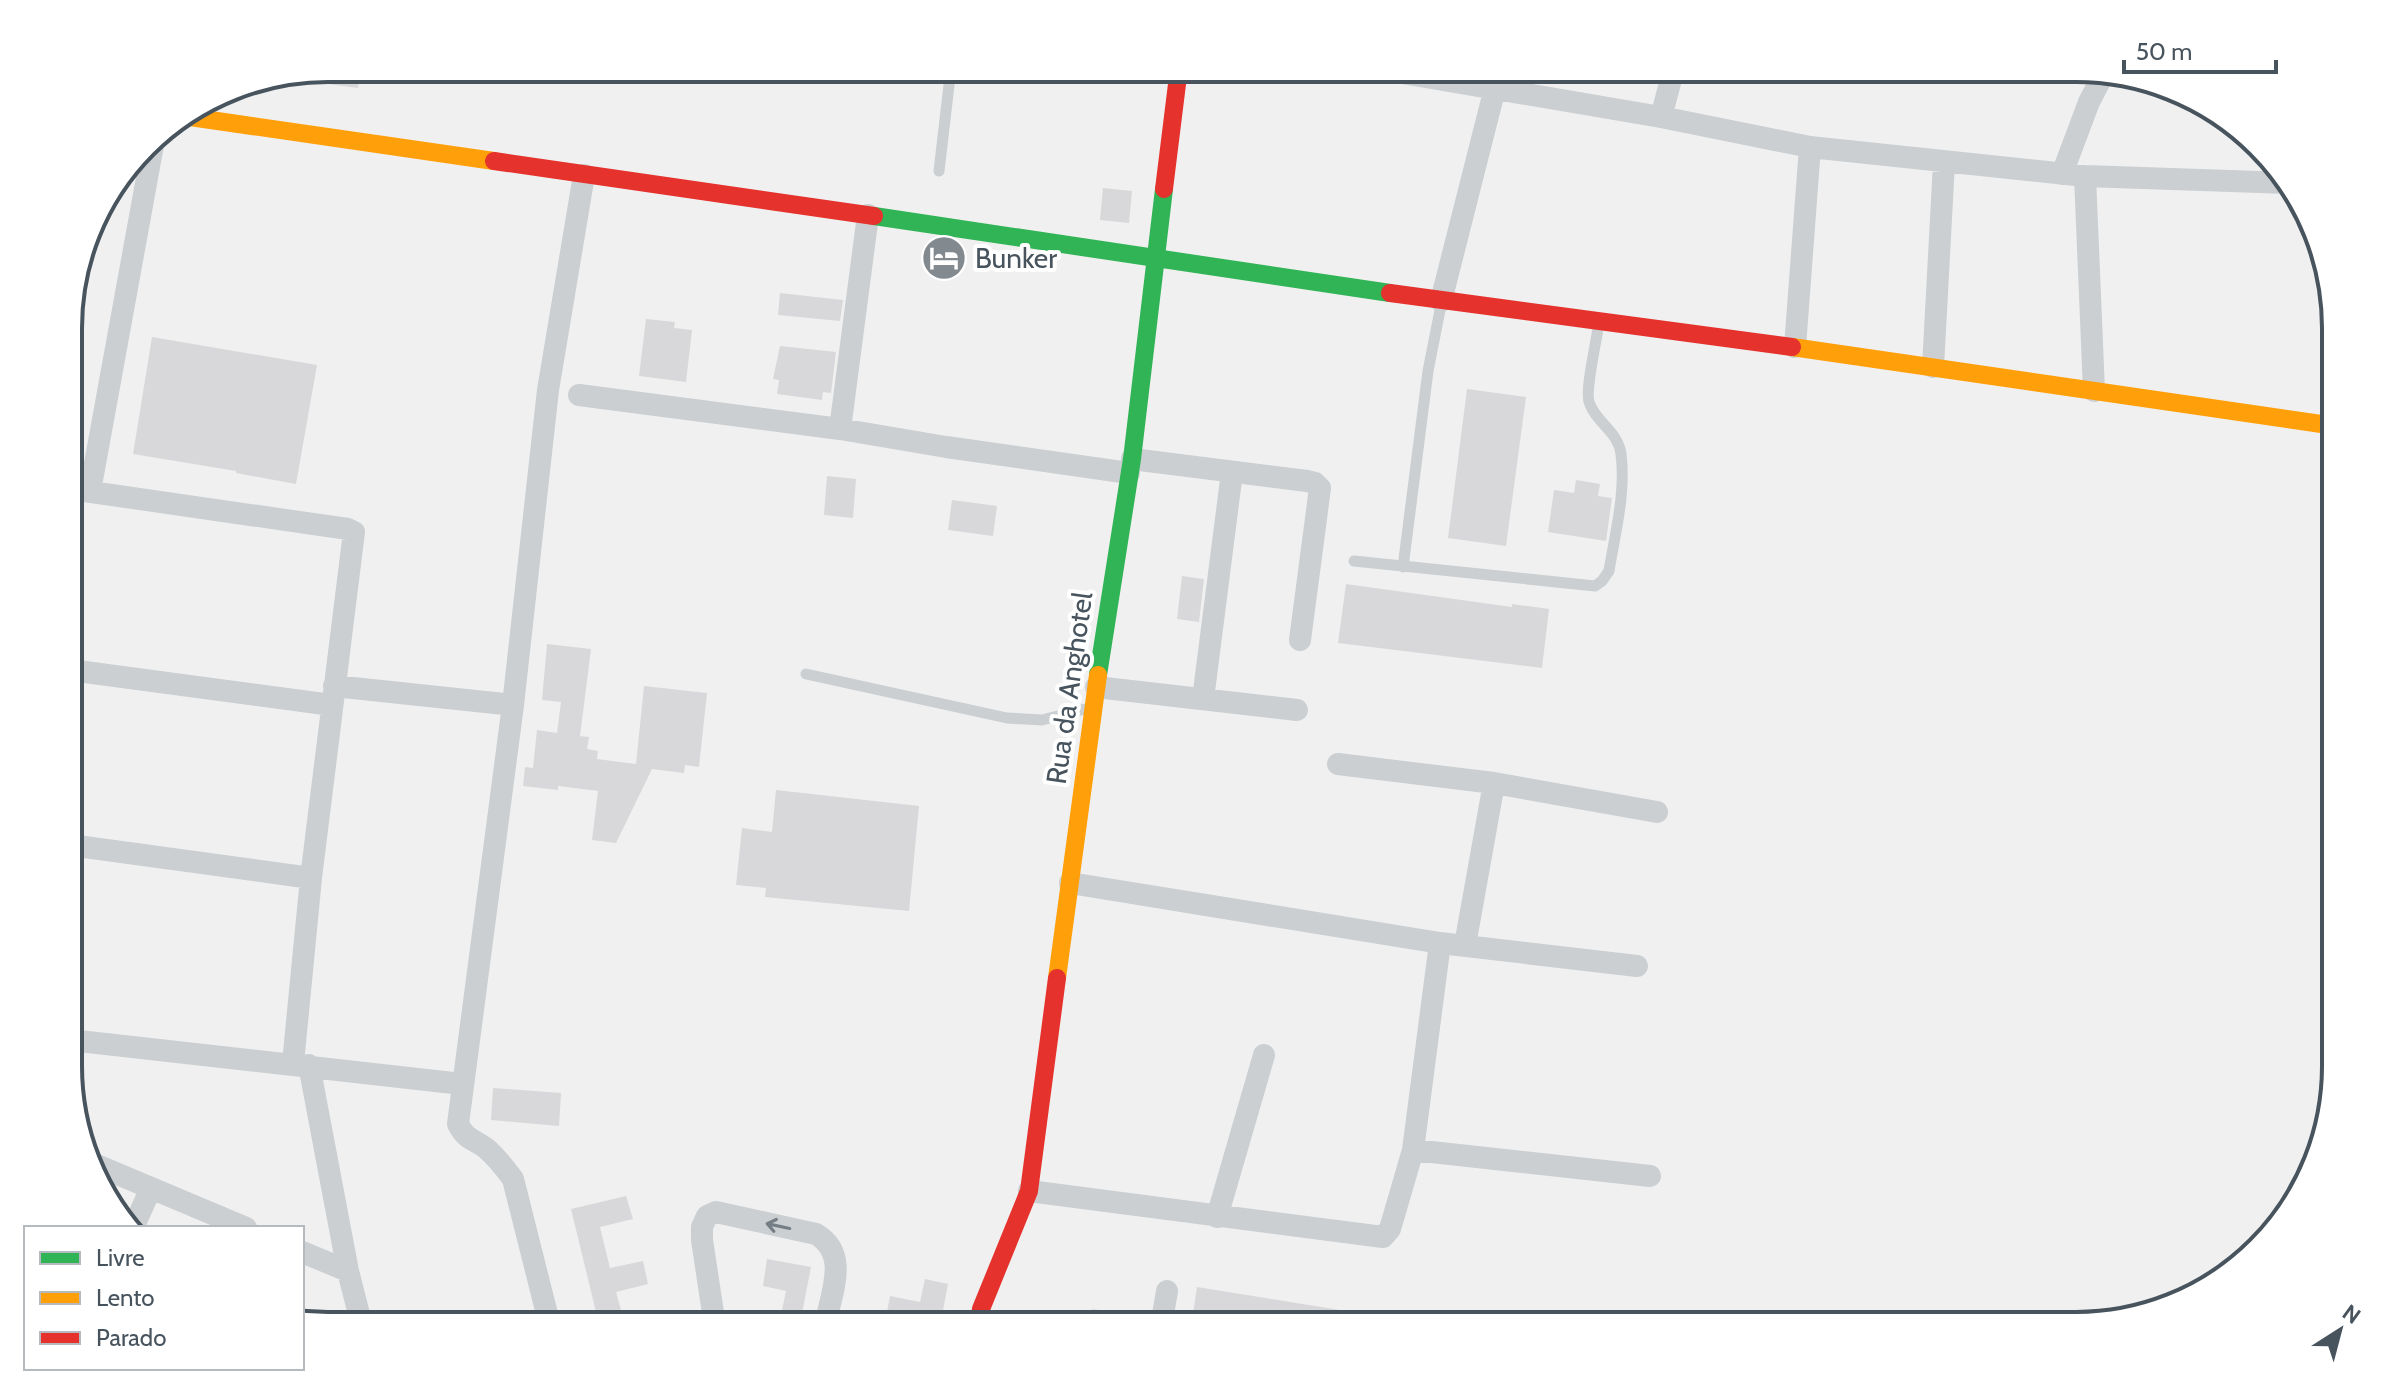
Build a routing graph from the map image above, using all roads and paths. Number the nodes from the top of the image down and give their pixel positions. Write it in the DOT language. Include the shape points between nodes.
graph roads {
  1 [pos="949,82"];
  2 [pos="1177,82"];
  3 [pos="1458,82"];
  4 [pos="1670,82"];
  5 [pos="2099,83"];
  6 [pos="1495,88"];
  7 [pos="1661,117"];
  8 [pos="199,118"];
  9 [pos="1810,147"];
  10 [pos="150,159"];
  11 [pos="1944,163"];
  12 [pos="939,171"];
  13 [pos="584,175"];
  14 [pos="2073,175"];
  15 [pos="2271,178"];
  16 [pos="868,215"];
  17 [pos="1158,257"];
  18 [pos="1441,301"];
  19 [pos="1599,321"];
  20 [pos="1795,347"];
  21 [pos="1933,367"];
  22 [pos="2094,391"];
  23 [pos="579,395"];
  24 [pos="2321,424"];
  25 [pos="840,429"];
  26 [pos="1131,466"];
  27 [pos="1232,472"];
  28 [pos="82,481"];
  29 [pos="82,490"];
  30 [pos="1354,561"];
  31 [pos="1403,567"];
  32 [pos="1300,640"];
  33 [pos="82,671"];
  34 [pos="806,674"];
  35 [pos="333,696"];
  36 [pos="1095,697"];
  37 [pos="1203,699"];
  38 [pos="513,705"];
  39 [pos="1297,710"];
  40 [pos="1338,764"];
  41 [pos="1494,783"];
  42 [pos="1657,812"];
  43 [pos="82,847"];
  44 [pos="311,878"];
  45 [pos="1070,883"];
  46 [pos="1440,943"];
  47 [pos="1465,945"];
  48 [pos="1637,966"];
  49 [pos="82,1041"];
  50 [pos="1264,1055"];
  51 [pos="301,1064"];
  52 [pos="462,1084"];
  53 [pos="1413,1150"];
  54 [pos="104,1168"];
  55 [pos="1650,1176"];
  56 [pos="151,1188"];
  57 [pos="1029,1191"];
  58 [pos="1217,1217"];
  59 [pos="137,1220"];
  60 [pos="241,1226"];
  61 [pos="304,1253"];
  62 [pos="348,1271"];
  63 [pos="1167,1291"];
  64 [pos="358,1312"];
  65 [pos="546,1312"];
  66 [pos="713,1312"];
  67 [pos="828,1312"];
  68 [pos="983,1312"];
  69 [pos="1163,1312"];
  1 -- 12 [label="lane"];
  2 -- 17 [label="street, Rua da Anghotel"];
  3 -- 6 [label="street"];
  4 -- 7 [label="street"];
  5 -- 14 [label="street" via="2089,102"];
  6 -- 7 [label="street"];
  6 -- 18 [label="street"];
  7 -- 9 [label="street"];
  8 -- 13 [label="street"];
  9 -- 11 [label="street"];
  9 -- 20 [label="street"];
  10 -- 28 [label="street"];
  11 -- 14 [label="street"];
  11 -- 21 [label="street"];
  13 -- 16 [label="street"];
  13 -- 38 [label="street" via="548,390"];
  14 -- 15 [label="street"];
  14 -- 22 [label="street"];
  16 -- 17 [label="street"];
  16 -- 25 [label="street"];
  17 -- 18 [label="street"];
  17 -- 26 [label="street, Rua da Anghotel"];
  18 -- 19 [label="street"];
  18 -- 31 [label="lane"];
  19 -- 20 [label="street"];
  19 -- 31 [label="lane" via="1588,397 1617,440 1622,496 1609,571 1602,581 1595,586"];
  20 -- 21 [label="street"];
  21 -- 22 [label="street"];
  22 -- 24 [label="street"];
  23 -- 25 [label="street"];
  25 -- 26 [label="street" via="946,447"];
  26 -- 27 [label="street"];
  26 -- 36 [label="street, Rua da Anghotel"];
  27 -- 32 [label="street" via="1307,481 1320,488"];
  27 -- 37 [label="street"];
  29 -- 35 [label="street" via="353,531"];
  30 -- 31 [label="lane"];
  33 -- 35 [label="street"];
  34 -- 36 [label="lane" via="1007,718 1042,720"];
  35 -- 38 [label="street"];
  35 -- 44 [label="street"];
  36 -- 37 [label="street"];
  36 -- 45 [label="street, Rua da Anghotel"];
  37 -- 39 [label="street"];
  38 -- 52 [label="street"];
  40 -- 41 [label="street"];
  41 -- 42 [label="street"];
  41 -- 47 [label="street"];
  43 -- 44 [label="street"];
  44 -- 51 [label="street"];
  45 -- 46 [label="street"];
  45 -- 57 [label="street, Rua da Anghotel"];
  46 -- 47 [label="street"];
  46 -- 53 [label="street"];
  47 -- 48 [label="street"];
  49 -- 51 [label="street"];
  50 -- 58 [label="street"];
  51 -- 52 [label="street"];
  51 -- 62 [label="street"];
  52 -- 65 [label="street" via="458,1124 464,1136 492,1154 513,1179"];
  53 -- 55 [label="street"];
  53 -- 58 [label="street" via="1390,1229 1383,1237"];
  54 -- 56 [label="street"];
  56 -- 59 [label="street"];
  56 -- 60 [label="street"];
  57 -- 58 [label="street"];
  57 -- 68 [label="street, Rua da Anghotel"];
  61 -- 62 [label="street"];
  62 -- 64 [label="street"];
  63 -- 69 [label="street"];
  67 -- 66 [label="street, one-way" via="837,1264 828,1241 716,1212 702,1227"];
}
